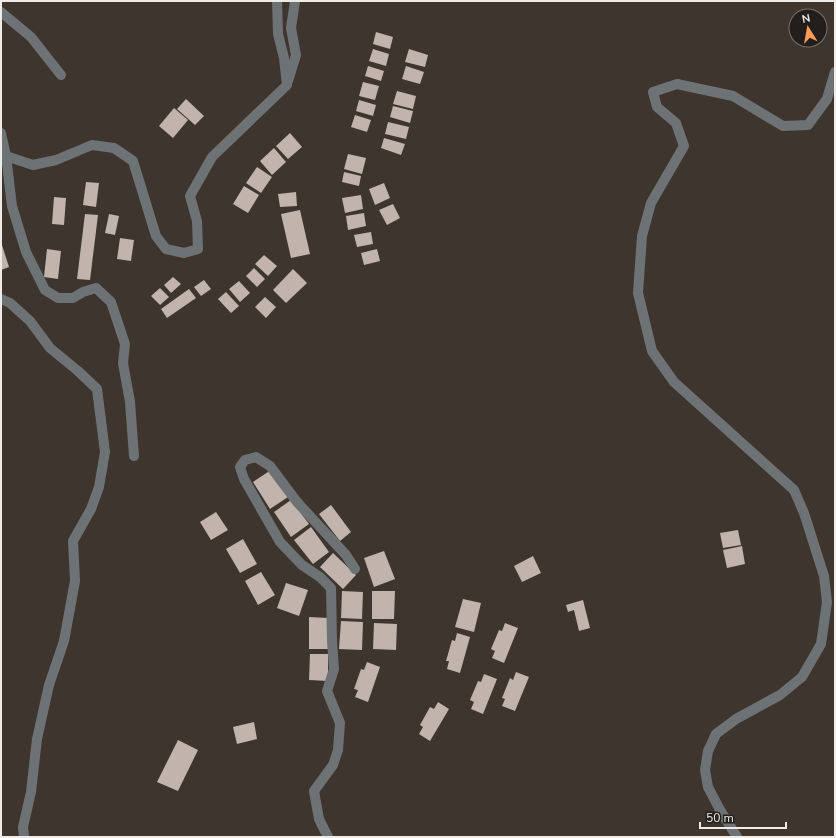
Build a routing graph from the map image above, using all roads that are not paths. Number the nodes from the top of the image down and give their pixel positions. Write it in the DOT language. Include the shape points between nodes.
graph roads {
  1 [pos="277,1"];
  2 [pos="295,1"];
  3 [pos="1,12"];
  4 [pos="835,72"];
  5 [pos="61,75"];
  6 [pos="287,85"];
  7 [pos="1,133"];
  8 [pos="6,156"];
  9 [pos="1,299"];
  10 [pos="134,456"];
  11 [pos="356,568"];
  12 [pos="24,837"];
  13 [pos="328,837"];
  14 [pos="737,837"];
  1 -- 6 [label="street" via="278,34"];
  2 -- 6 [label="street" via="291,28 296,55"];
  3 -- 5 [label="street" via="31,38"];
  4 -- 14 [label="street" via="827,99 808,125 783,126 734,96 677,84 653,92 657,107 676,123 684,146 651,203 642,236 638,293 652,352 674,382 794,490 824,576 827,602 821,644 802,678 780,695 736,719 716,734 708,751 705,770 708,787"];
  6 -- 8 [label="street" via="212,157 190,196 197,221 198,249 184,253 166,249 156,236 133,161 114,148 92,145 56,160 33,165"];
  7 -- 8 [label="street"];
  8 -- 10 [label="street" via="14,214 26,252 45,290 58,298 73,298 96,288 111,302 125,344 123,363 130,402"];
  9 -- 12 [label="street" via="10,303 30,321 50,348 97,389 105,452 99,487 91,509 73,541 75,581 64,641 49,684 37,739 31,792 23,827"];
  11 -- 13 [label="street" via="297,502 270,466 256,457 245,460 240,467 244,479 280,542 302,565 331,588 334,669 327,691 340,723 338,750 333,765 314,791 319,819"];
}
